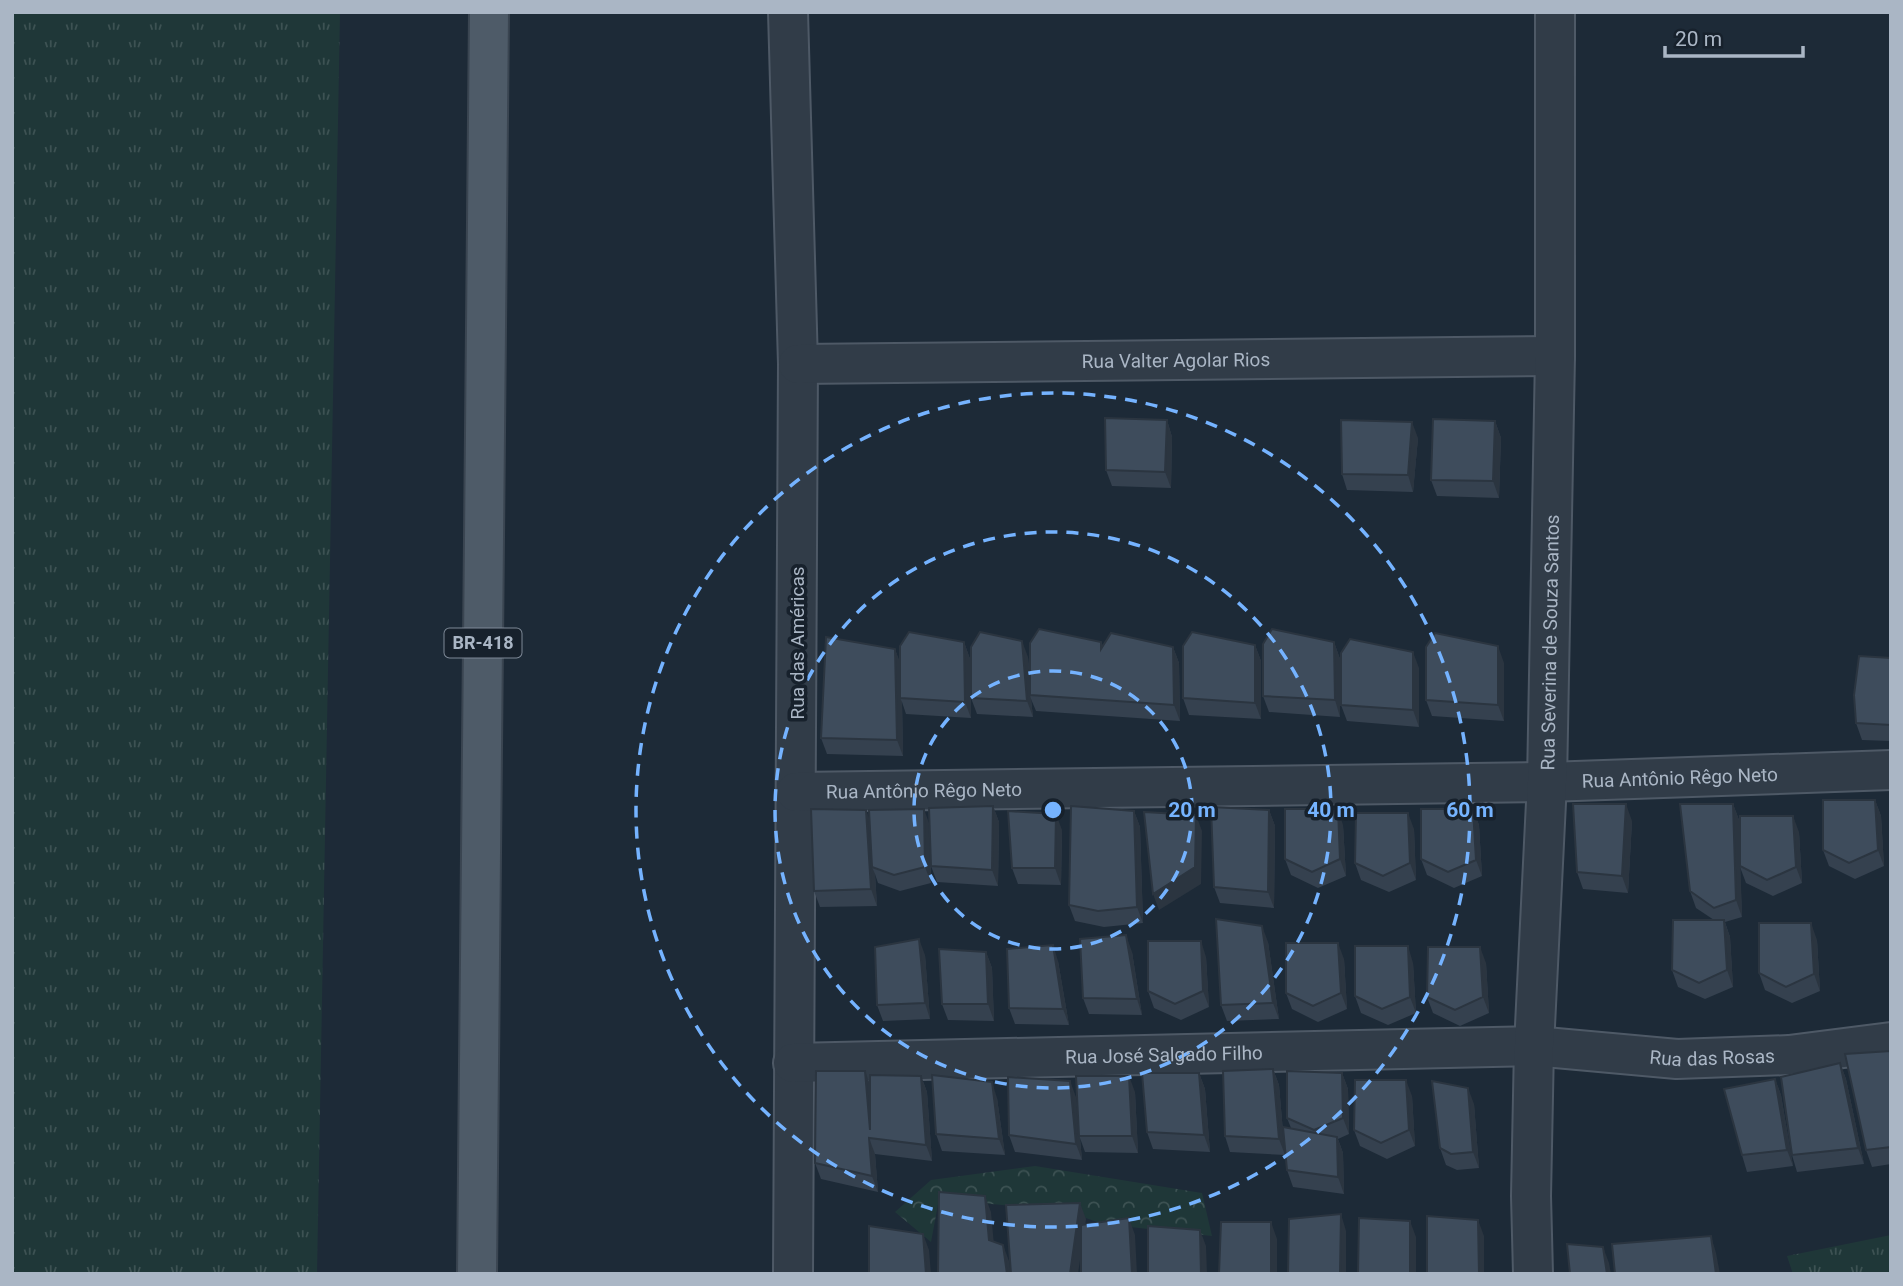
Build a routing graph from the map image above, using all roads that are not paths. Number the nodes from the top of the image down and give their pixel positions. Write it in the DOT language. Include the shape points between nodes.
graph roads {
  1 [pos="489,12"];
  2 [pos="788,12"];
  3 [pos="1555,12"];
  4 [pos="1555,356"];
  5 [pos="798,364"];
  6 [pos="1891,770"];
  7 [pos="1547,782"];
  8 [pos="796,792"];
  9 [pos="1891,1042"];
  10 [pos="1534,1046"];
  11 [pos="793,1063"];
  12 [pos="477,1274"];
  13 [pos="793,1274"];
  14 [pos="1533,1274"];
  1 -- 12 [label="main road, BR-418"];
  2 -- 5 [label="street, Rua das Américas"];
  3 -- 4 [label="street, Rua Severina de Souza Santos"];
  4 -- 5 [label="street, Rua Valter Agolar Rios"];
  4 -- 7 [label="street, Rua Severina de Souza Santos"];
  5 -- 8 [label="street, Rua das Américas"];
  6 -- 7 [label="street, Rua Antônio Rêgo Neto"];
  7 -- 8 [label="street, Rua Antônio Rêgo Neto"];
  7 -- 10 [label="street, Rua Severina de Souza Santos"];
  8 -- 11 [label="street, Rua das Américas"];
  9 -- 10 [label="street, Rua das Rosas" via="1789,1055 1677,1059"];
  10 -- 11 [label="street, Rua José Salgado Filho"];
  10 -- 14 [label="street, Rua Severina de Souza Santos"];
  11 -- 13 [label="street, Rua das Américas"];
}
